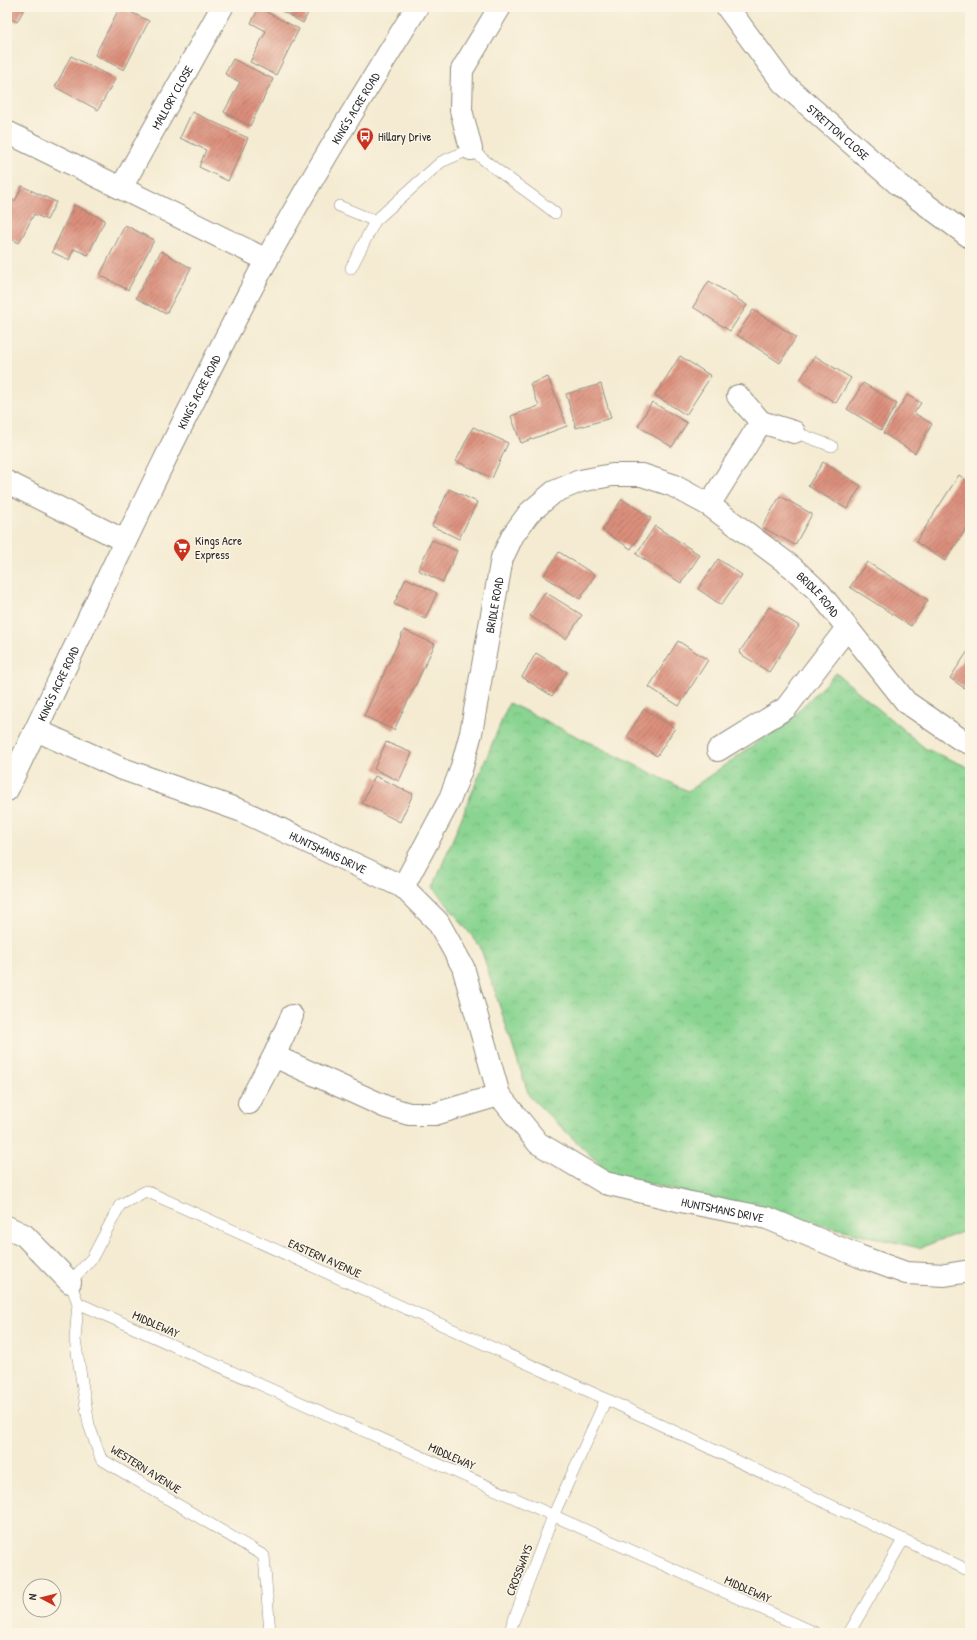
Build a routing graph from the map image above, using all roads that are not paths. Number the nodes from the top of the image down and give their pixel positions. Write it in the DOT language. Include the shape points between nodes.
graph roads {
  1 [pos="222,7"];
  2 [pos="417,7"];
  3 [pos="500,7"];
  4 [pos="727,7"];
  5 [pos="7,132"];
  6 [pos="471,149"];
  7 [pos="120,188"];
  8 [pos="339,206"];
  9 [pos="555,213"];
  10 [pos="375,221"];
  11 [pos="970,237"];
  12 [pos="267,260"];
  13 [pos="351,268"];
  14 [pos="738,396"];
  15 [pos="761,422"];
  16 [pos="794,432"];
  17 [pos="832,446"];
  18 [pos="7,482"];
  19 [pos="709,505"];
  20 [pos="125,541"];
  21 [pos="847,628"];
  22 [pos="36,730"];
  23 [pos="970,743"];
  24 [pos="718,750"];
  25 [pos="7,790"];
  26 [pos="404,887"];
  27 [pos="292,1016"];
  28 [pos="274,1056"];
  29 [pos="499,1095"];
  30 [pos="249,1103"];
  31 [pos="7,1227"];
  32 [pos="970,1271"];
  33 [pos="70,1282"];
  34 [pos="78,1303"];
  35 [pos="606,1399"];
  36 [pos="553,1516"];
  37 [pos="903,1540"];
  38 [pos="970,1571"];
  39 [pos="270,1633"];
  40 [pos="509,1633"];
  41 [pos="816,1633"];
  42 [pos="849,1633"];
  1 -- 7 [label="main road, MALLORY CLOSE"];
  2 -- 12 [label="main road, KING'S ACRE ROAD" via="318,169"];
  3 -- 6 [label="main road" via="462,70 461,110"];
  4 -- 11 [label="main road, STRETTON CLOSE" via="783,84 898,184"];
  5 -- 7 [label="main road"];
  6 -- 9 [label="lane"];
  6 -- 10 [label="lane" via="441,162"];
  7 -- 12 [label="main road"];
  8 -- 10 [label="lane"];
  10 -- 13 [label="lane"];
  12 -- 20 [label="main road, KING'S ACRE ROAD" via="188,410"];
  14 -- 15 [label="main road"];
  15 -- 16 [label="main road"];
  15 -- 19 [label="main road"];
  16 -- 17 [label="lane"];
  18 -- 20 [label="main road"];
  19 -- 21 [label="main road, BRIDLE ROAD" via="792,567 819,592"];
  19 -- 26 [label="main road, BRIDLE ROAD" via="672,485 642,475 612,475 580,481 554,492 529,512 513,535 502,558 471,733 461,770 449,801"];
  20 -- 22 [label="main road, KING'S ACRE ROAD"];
  21 -- 23 [label="main road, BRIDLE ROAD" via="906,702 960,739"];
  21 -- 24 [label="main road, BRIDLE ROAD" via="786,708"];
  22 -- 25 [label="main road, KING'S ACRE ROAD"];
  22 -- 26 [label="main road, HUNTSMANS DRIVE" via="120,768 242,811"];
  26 -- 29 [label="main road, HUNTSMANS DRIVE" via="438,922 463,967"];
  27 -- 28 [label="main road"];
  28 -- 29 [label="main road" via="386,1107 409,1114 435,1114"];
  28 -- 30 [label="main road"];
  29 -- 32 [label="main road, HUNTSMANS DRIVE" via="538,1143 605,1183 767,1218 906,1273 945,1275"];
  31 -- 33 [label="main road" via="24,1235"];
  33 -- 34 [label="lane, WESTERN AVENUE"];
  33 -- 35 [label="lane, EASTERN AVENUE" via="92,1258 120,1205 146,1191"];
  34 -- 36 [label="lane, MIDDLEWAY"];
  34 -- 39 [label="lane, WESTERN AVENUE" via="75,1340 89,1425 101,1459 264,1556"];
  35 -- 36 [label="lane, CROSSWAYS"];
  35 -- 37 [label="lane"];
  36 -- 40 [label="lane, CROSSWAYS"];
  36 -- 41 [label="lane, MIDDLEWAY"];
  37 -- 38 [label="lane"];
  37 -- 42 [label="lane"];
}
